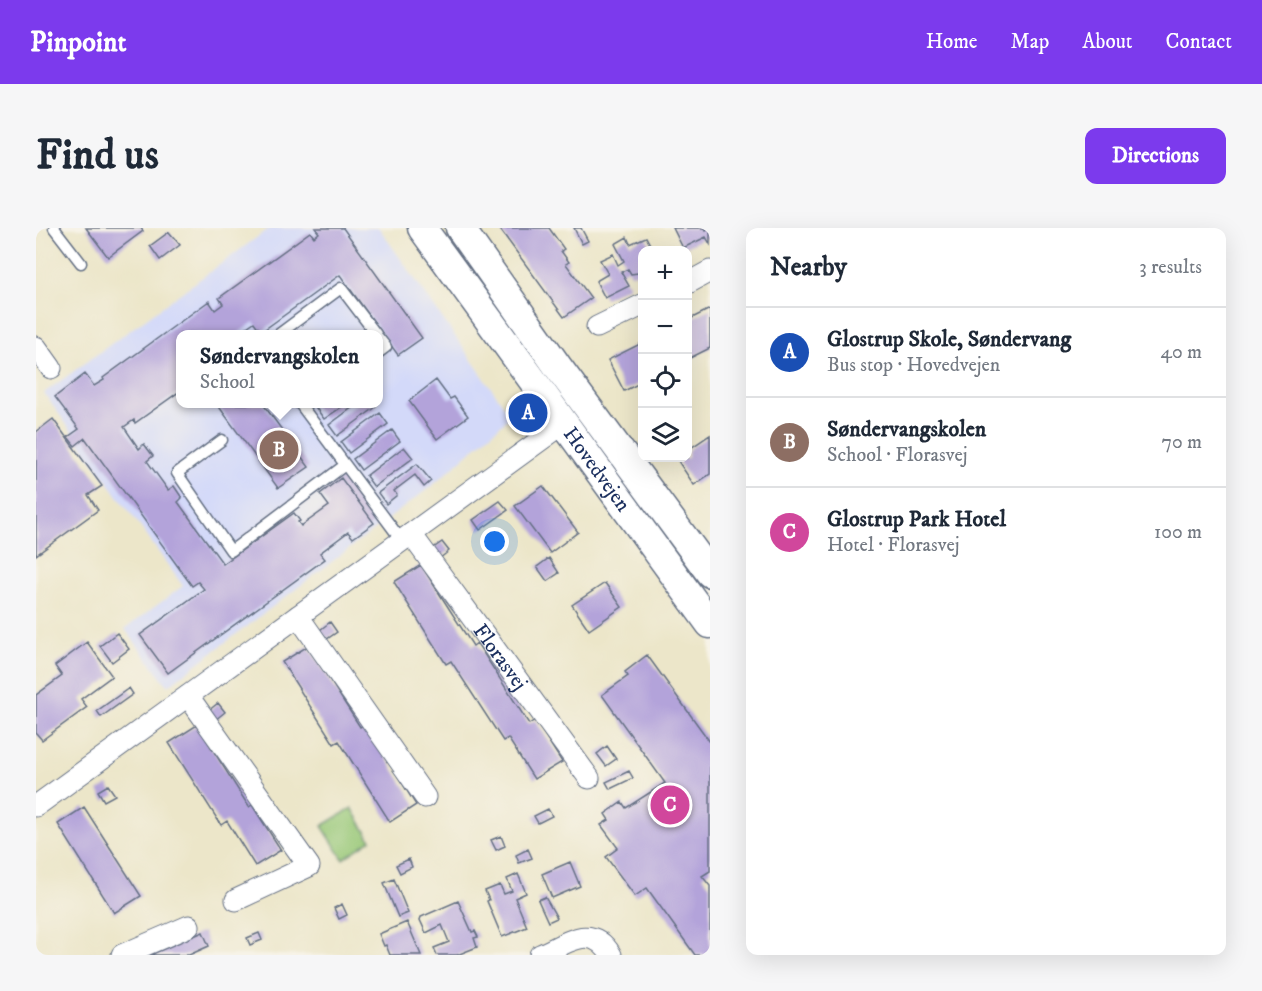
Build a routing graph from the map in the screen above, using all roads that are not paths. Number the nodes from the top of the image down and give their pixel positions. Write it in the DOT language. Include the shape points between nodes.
graph roads {
  1 [pos="54,228"];
  2 [pos="422,228"];
  3 [pos="460,228"];
  4 [pos="81,263"];
  5 [pos="710,272"];
  6 [pos="692,281"];
  7 [pos="638,306"];
  8 [pos="597,327"];
  9 [pos="284,330"];
  10 [pos="372,330"];
  11 [pos="36,347"];
  12 [pos="51,368"];
  13 [pos="307,408"];
  14 [pos="564,423"];
  15 [pos="222,440"];
  16 [pos="345,465"];
  17 [pos="406,537"];
  18 [pos="708,567"];
  19 [pos="298,616"];
  20 [pos="710,624"];
  21 [pos="188,696"];
  22 [pos="589,778"];
  23 [pos="425,797"];
  24 [pos="36,806"];
  25 [pos="236,900"];
  26 [pos="189,926"];
  27 [pos="122,955"];
  28 [pos="540,955"];
  29 [pos="611,955"];
  1 -- 4 [label="lane"];
  2 -- 14 [label="main road, Hovedvejen"];
  3 -- 18 [label="main road, Hovedvejen" via="558,368"];
  5 -- 6 [label="street"];
  7 -- 8 [label="street"];
  9 -- 10 [label="lane" via="341,288"];
  11 -- 12 [label="street"];
  13 -- 16 [label="lane"];
  14 -- 17 [label="street"];
  14 -- 20 [label="main road, Hovedvejen"];
  15 -- 16 [label="lane" via="177,473 231,551"];
  16 -- 17 [label="lane"];
  17 -- 19 [label="street"];
  17 -- 22 [label="street, Florasvej"];
  19 -- 21 [label="street"];
  19 -- 23 [label="street"];
  21 -- 24 [label="street"];
  21 -- 25 [label="street" via="309,866"];
  26 -- 27 [label="street"];
  28 -- 29 [label="street" via="590,937 598,939"];
}
